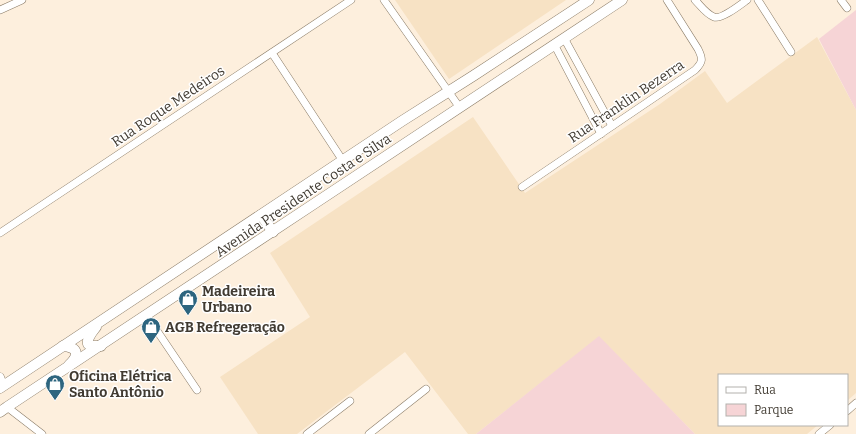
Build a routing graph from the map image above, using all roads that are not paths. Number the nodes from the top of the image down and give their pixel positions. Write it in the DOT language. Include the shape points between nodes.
graph roads {
  1 [pos="22,0"];
  2 [pos="351,0"];
  3 [pos="384,0"];
  4 [pos="589,0"];
  5 [pos="622,0"];
  6 [pos="667,0"];
  7 [pos="694,0"];
  8 [pos="747,0"];
  9 [pos="758,0"];
  10 [pos="842,0"];
  11 [pos="847,8"];
  12 [pos="0,10"];
  13 [pos="564,38"];
  14 [pos="554,44"];
  15 [pos="791,52"];
  16 [pos="272,53"];
  17 [pos="449,92"];
  18 [pos="460,108"];
  19 [pos="612,126"];
  20 [pos="601,134"];
  21 [pos="343,161"];
  22 [pos="522,187"];
  23 [pos="261,215"];
  24 [pos="273,232"];
  25 [pos="0,233"];
  26 [pos="147,316"];
  27 [pos="101,321"];
  28 [pos="63,346"];
  29 [pos="102,346"];
  30 [pos="67,368"];
  31 [pos="1,383"];
  32 [pos="426,389"];
  33 [pos="197,390"];
  34 [pos="350,402"];
  35 [pos="856,403"];
  36 [pos="4,410"];
  37 [pos="848,410"];
  38 [pos="829,426"];
  39 [pos="42,434"];
  40 [pos="307,434"];
  41 [pos="369,434"];
  42 [pos="819,434"];
  1 -- 12 [label="street"];
  2 -- 16 [label="street, Rua Roque Medeiros"];
  3 -- 17 [label="street"];
  4 -- 17 [label="main road, Avenida Presidente Costa e Silva"];
  5 -- 13 [label="main road, Avenida Presidente Costa e Silva"];
  6 -- 19 [label="street, Rua Franklin Bezerra" via="702,57 701,65"];
  7 -- 8 [label="street" via="715,18 723,16"];
  9 -- 15 [label="street"];
  10 -- 11 [label="street"];
  13 -- 14 [label="main road, Avenida Presidente Costa e Silva"];
  13 -- 19 [label="street"];
  14 -- 18 [label="main road, Avenida Presidente Costa e Silva"];
  14 -- 20 [label="street"];
  16 -- 21 [label="street"];
  16 -- 25 [label="street, Rua Roque Medeiros"];
  17 -- 18 [label="street"];
  17 -- 21 [label="main road, Avenida Presidente Costa e Silva"];
  18 -- 24 [label="main road, Avenida Presidente Costa e Silva"];
  19 -- 20 [label="street, Rua Franklin Bezerra"];
  20 -- 22 [label="street, Rua Franklin Bezerra"];
  21 -- 23 [label="main road, Avenida Presidente Costa e Silva"];
  23 -- 24 [label="main road"];
  23 -- 27 [label="main road, Avenida Presidente Costa e Silva"];
  24 -- 26 [label="main road, Avenida Presidente Costa e Silva"];
  26 -- 29 [label="main road, Avenida Presidente Costa e Silva"];
  26 -- 33 [label="street"];
  27 -- 28 [label="main road, Avenida Presidente Costa e Silva"];
  27 -- 29 [label="main road" via="87,340 91,346"];
  28 -- 30 [label="main road" via="72,346 76,354"];
  28 -- 31 [label="main road, Avenida Presidente Costa e Silva"];
  29 -- 30 [label="main road, Avenida Presidente Costa e Silva"];
  30 -- 36 [label="main road, Avenida Presidente Costa e Silva"];
  32 -- 41 [label="street"];
  34 -- 40 [label="street"];
  35 -- 37 [label="street"];
  36 -- 39 [label="street"];
  38 -- 42 [label="street"];
}
